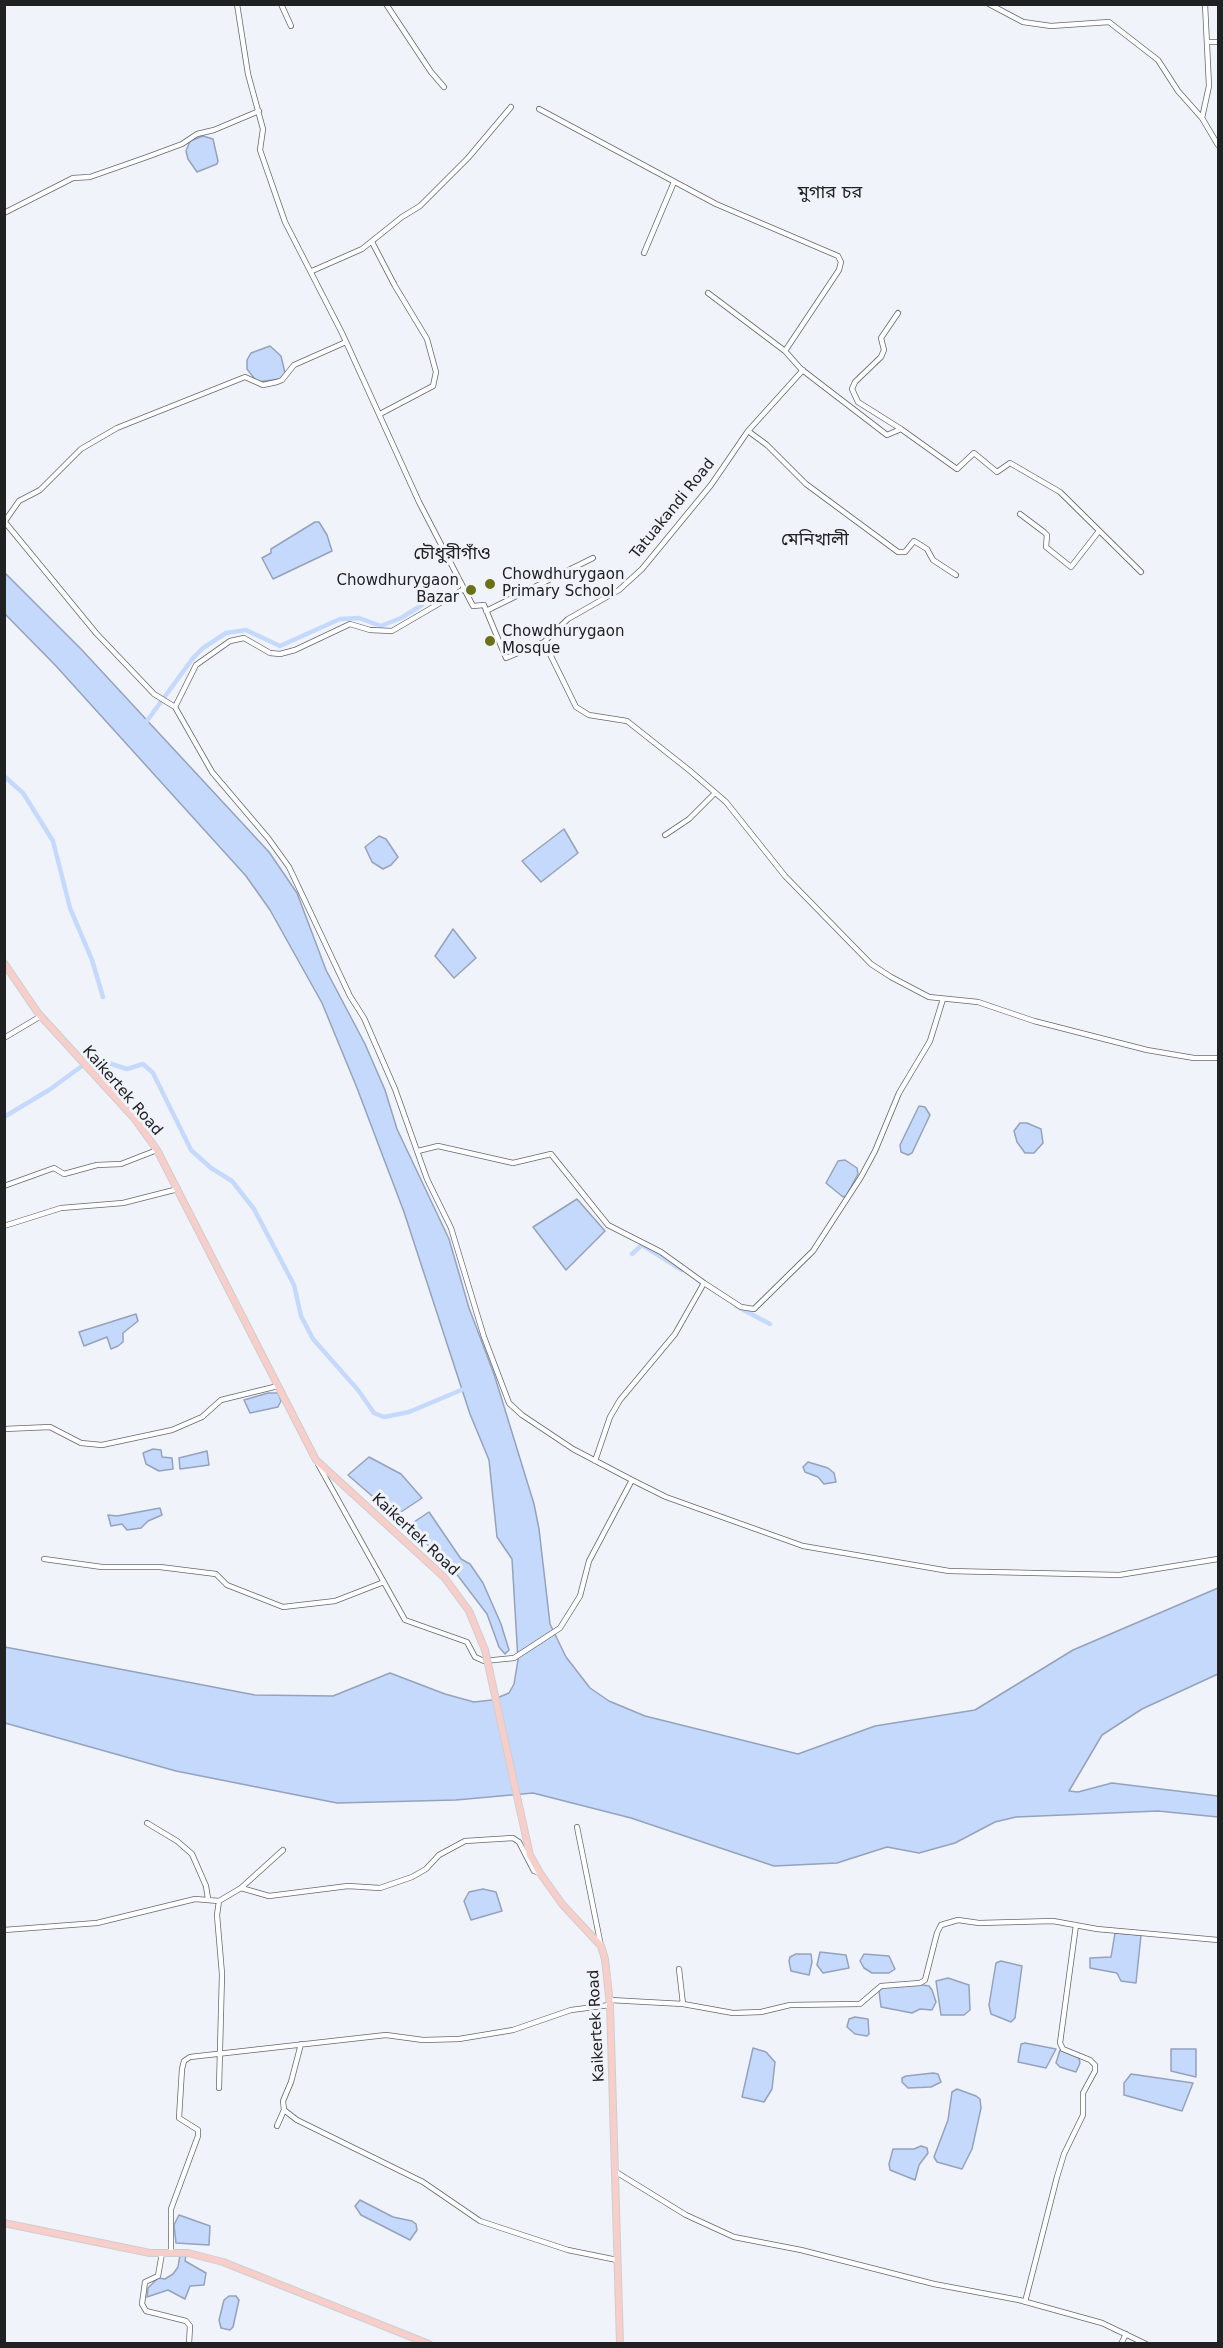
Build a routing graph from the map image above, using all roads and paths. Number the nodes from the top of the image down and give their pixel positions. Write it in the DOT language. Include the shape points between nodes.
graph roads {
  1 [pos="237,4"];
  2 [pos="281,4"];
  3 [pos="386,4"];
  4 [pos="989,4"];
  5 [pos="1204,4"];
  6 [pos="291,26"];
  7 [pos="1207,42"];
  8 [pos="1218,42"];
  9 [pos="444,87"];
  10 [pos="510,107"];
  11 [pos="539,109"];
  12 [pos="259,111"];
  13 [pos="1202,118"];
  14 [pos="1218,146"];
  15 [pos="674,182"];
  16 [pos="4,213"];
  17 [pos="372,242"];
  18 [pos="644,253"];
  19 [pos="312,271"];
  20 [pos="708,293"];
  21 [pos="898,312"];
  22 [pos="346,342"];
  23 [pos="785,351"];
  24 [pos="803,370"];
  25 [pos="380,414"];
  26 [pos="901,429"];
  27 [pos="748,431"];
  28 [pos="1020,514"];
  29 [pos="5,521"];
  30 [pos="1099,531"];
  31 [pos="593,558"];
  32 [pos="1142,572"];
  33 [pos="956,575"];
  34 [pos="464,589"];
  35 [pos="486,611"];
  36 [pos="544,642"];
  37 [pos="172,706"];
  38 [pos="716,793"];
  39 [pos="665,836"];
  40 [pos="4,963"];
  41 [pos="943,999"];
  42 [pos="41,1016"];
  43 [pos="4,1038"];
  44 [pos="1218,1058"];
  45 [pos="157,1150"];
  46 [pos="418,1151"];
  47 [pos="4,1186"];
  48 [pos="178,1189"];
  49 [pos="4,1226"];
  50 [pos="703,1284"];
  51 [pos="278,1386"];
  52 [pos="4,1429"];
  53 [pos="316,1460"];
  54 [pos="595,1461"];
  55 [pos="632,1480"];
  56 [pos="44,1559"];
  57 [pos="1218,1559"];
  58 [pos="384,1582"];
  59 [pos="147,1823"];
  60 [pos="577,1827"];
  61 [pos="283,1850"];
  62 [pos="540,1873"];
  63 [pos="241,1888"];
  64 [pos="208,1899"];
  65 [pos="219,1901"];
  66 [pos="1076,1925"];
  67 [pos="4,1930"];
  68 [pos="1218,1940"];
  69 [pos="601,1946"];
  70 [pos="679,1969"];
  71 [pos="610,2002"];
  72 [pos="683,2004"];
  73 [pos="301,2044"];
  74 [pos="220,2052"];
  75 [pos="219,2088"];
  76 [pos="284,2110"];
  77 [pos="277,2126"];
  78 [pos="616,2172"];
  79 [pos="4,2223"];
  80 [pos="171,2252"];
  81 [pos="162,2253"];
  82 [pos="617,2260"];
  83 [pos="1025,2302"];
  84 [pos="1126,2334"];
  85 [pos="189,2343"];
  86 [pos="429,2343"];
  87 [pos="620,2343"];
  88 [pos="1121,2343"];
  89 [pos="1146,2343"];
  1 -- 12 [label="street" via="248,74"];
  2 -- 6 [label="street"];
  3 -- 9 [label="street"];
  4 -- 13 [label="street" via="1023,22 1051,26 1109,22 1158,60"];
  5 -- 7 [label="street"];
  7 -- 8 [label="street"];
  7 -- 13 [label="street" via="1209,86"];
  10 -- 17 [label="street" via="450,178"];
  11 -- 15 [label="street"];
  12 -- 16 [label="street" via="197,134 174,148 90,177 73,178"];
  12 -- 19 [label="street" via="262,160 285,222"];
  13 -- 14 [label="street"];
  15 -- 18 [label="street"];
  15 -- 23 [label="street" via="838,256 839,270"];
  17 -- 19 [label="street"];
  17 -- 25 [label="street" via="427,339 436,372 433,386"];
  19 -- 22 [label="street"];
  20 -- 23 [label="street"];
  21 -- 26 [label="street" via="881,338 881,357 852,389 858,402"];
  22 -- 25 [label="street"];
  22 -- 29 [label="street" via="294,365 277,382 260,384 245,377 117,428 81,449 40,490 18,501"];
  23 -- 24 [label="street"];
  24 -- 26 [label="street" via="887,435"];
  24 -- 27 [label="street, Tatuakandi Road"];
  25 -- 34 [label="street"];
  26 -- 30 [label="street" via="957,469 974,453 997,472 1007,463 1015,466 1060,492"];
  27 -- 33 [label="street" via="806,484 898,552 905,552 914,540 927,549 933,560"];
  27 -- 36 [label="street, Tatuakandi Road" via="711,485 642,569 619,590 568,619"];
  28 -- 30 [label="street" via="1047,535 1046,547 1071,567"];
  29 -- 37 [label="street" via="96,633 154,694"];
  30 -- 32 [label="street"];
  31 -- 35 [label="street"];
  34 -- 35 [label="street" via="473,606 483,604"];
  34 -- 37 [label="street" via="393,631 350,624 295,651 280,654 270,653 244,638 230,641 196,665"];
  35 -- 36 [label="street" via="506,658"];
  36 -- 38 [label="street" via="576,707 589,715 627,721"];
  37 -- 46 [label="street" via="212,772 268,838 300,886 364,1018"];
  38 -- 39 [label="street"];
  38 -- 41 [label="street" via="785,876 872,964 925,996"];
  40 -- 42 [label="main road, Kaikertek Road"];
  41 -- 44 [label="street" via="978,1002 1147,1050"];
  41 -- 50 [label="street" via="930,1041 899,1093 875,1151 813,1251 754,1309 741,1307"];
  42 -- 43 [label="street"];
  42 -- 45 [label="main road, Kaikertek Road" via="134,1118"];
  45 -- 47 [label="street" via="121,1164 97,1165 64,1174 54,1168"];
  45 -- 48 [label="main road, Kaikertek Road"];
  46 -- 50 [label="street" via="438,1146 513,1163 551,1154 608,1225 661,1252"];
  46 -- 54 [label="street" via="451,1228 509,1403"];
  48 -- 49 [label="street" via="123,1203 62,1208"];
  48 -- 51 [label="main road, Kaikertek Road"];
  50 -- 54 [label="street" via="675,1334 620,1400"];
  51 -- 52 [label="street" via="221,1400 202,1417 172,1430 102,1445 81,1443 50,1427"];
  51 -- 53 [label="main road, Kaikertek Road"];
  53 -- 58 [label="street"];
  53 -- 62 [label="main road, Kaikertek Road, bridge" via="444,1577 472,1618 485,1650 530,1855"];
  54 -- 55 [label="street"];
  55 -- 57 [label="street" via="666,1497 803,1546 949,1571 1119,1575"];
  55 -- 58 [label="street" via="589,1561 580,1596 560,1628 514,1658 479,1660 467,1642 407,1622"];
  56 -- 58 [label="street" via="216,1574 227,1585 283,1607 335,1601"];
  59 -- 64 [label="street" via="192,1854"];
  60 -- 69 [label="street"];
  61 -- 63 [label="street"];
  62 -- 63 [label="street" via="534,1871 513,1838 465,1842 439,1855 412,1877 380,1888 348,1886 269,1896"];
  62 -- 69 [label="main road, Kaikertek Road"];
  63 -- 65 [label="street"];
  64 -- 65 [label="street"];
  64 -- 67 [label="street" via="176,1902 97,1923"];
  65 -- 74 [label="street"];
  66 -- 68 [label="street"];
  66 -- 72 [label="street" via="1053,1921 949,1922 941,1925 937,1933 925,1980 881,1986 860,2004 790,2005 733,2013"];
  66 -- 83 [label="street" via="1060,2043 1063,2049 1090,2060 1095,2072 1083,2093 1083,2115 1057,2177"];
  69 -- 71 [label="main road, Kaikertek Road"];
  70 -- 72 [label="street"];
  71 -- 72 [label="street"];
  71 -- 73 [label="street" via="571,2010 513,2030 459,2039 386,2035"];
  71 -- 78 [label="main road, Kaikertek Road"];
  73 -- 74 [label="street"];
  73 -- 76 [label="street" via="283,2101"];
  74 -- 75 [label="street"];
  74 -- 80 [label="street" via="190,2057 182,2069 179,2118 198,2130 171,2210"];
  76 -- 77 [label="street"];
  76 -- 82 [label="street" via="423,2182 480,2221 568,2250"];
  78 -- 82 [label="main road, Kaikertek Road"];
  78 -- 83 [label="street" via="686,2215 734,2237"];
  79 -- 81 [label="main road"];
  80 -- 81 [label="main road"];
  80 -- 86 [label="main road" via="224,2262"];
  81 -- 85 [label="street" via="158,2276 145,2282 142,2304 146,2311 186,2321 190,2326"];
  82 -- 87 [label="main road, Kaikertek Road"];
  83 -- 84 [label="street" via="1102,2323"];
  84 -- 88 [label="street"];
  84 -- 89 [label="street"];
}
